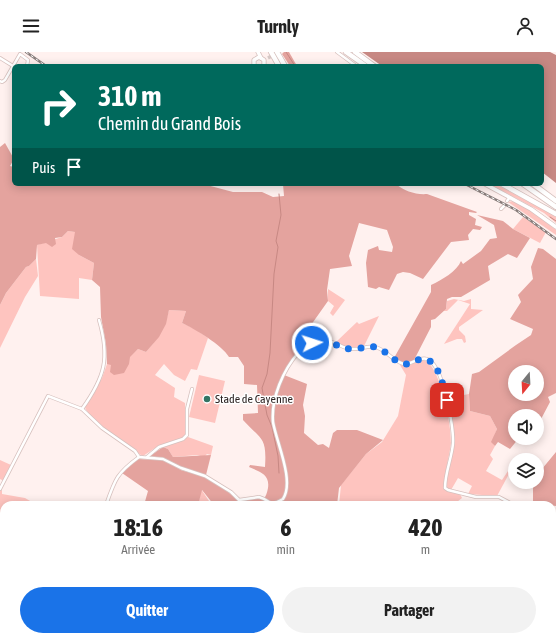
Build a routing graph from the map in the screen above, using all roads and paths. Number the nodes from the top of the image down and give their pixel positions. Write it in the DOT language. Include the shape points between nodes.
graph roads {
  1 [pos="256,52"];
  2 [pos="271,52"];
  3 [pos="276,52"];
  4 [pos="337,52"];
  5 [pos="346,52"];
  6 [pos="354,52"];
  7 [pos="0,58"];
  8 [pos="256,58"];
  9 [pos="268,58"];
  10 [pos="264,63"];
  11 [pos="14,64"];
  12 [pos="27,64"];
  13 [pos="253,64"];
  14 [pos="277,64"];
  15 [pos="284,64"];
  16 [pos="353,64"];
  17 [pos="363,64"];
  18 [pos="371,64"];
  19 [pos="12,65"];
  20 [pos="12,68"];
  21 [pos="0,81"];
  22 [pos="489,186"];
  23 [pos="506,186"];
  24 [pos="526,186"];
  25 [pos="537,186"];
  26 [pos="510,198"];
  27 [pos="556,200"];
  28 [pos="507,202"];
  29 [pos="504,206"];
  30 [pos="556,207"];
  31 [pos="501,210"];
  32 [pos="556,214"];
  33 [pos="556,227"];
  34 [pos="99,320"];
  35 [pos="192,390"];
  36 [pos="82,409"];
  37 [pos="139,457"];
  38 [pos="146,457"];
  39 [pos="0,489"];
  40 [pos="107,501"];
  41 [pos="265,501"];
  42 [pos="277,501"];
  43 [pos="507,501"];
  1 -- 8 [label="main road"];
  1 -- 10 [label="main road"];
  2 -- 14 [label="highway"];
  3 -- 15 [label="highway"];
  4 -- 16 [label="street"];
  5 -- 17 [label="highway"];
  6 -- 18 [label="highway"];
  7 -- 19 [label="street"];
  8 -- 10 [label="main road"];
  8 -- 13 [label="main road"];
  9 -- 10 [label="main road"];
  11 -- 12 [label="street" via="20,54 28,60"];
  20 -- 21 [label="street" via="4,82"];
  22 -- 26 [label="main road"];
  23 -- 32 [label="highway"];
  24 -- 30 [label="highway"];
  25 -- 27 [label="highway"];
  26 -- 28 [label="street"];
  26 -- 33 [label="main road" via="544,217"];
  29 -- 31 [label="street"];
  34 -- 36 [label="street" via="105,364 100,379"];
  35 -- 38 [label="street" via="187,409 187,436 159,447"];
  36 -- 37 [label="street" via="102,428 135,450"];
  36 -- 39 [label="street" via="48,396"];
  37 -- 38 [label="street"];
  37 -- 40 [label="street" via="114,481"];
  38 -- 41 [label="street" via="163,459 205,476 239,500 259,497"];
  42 -- 43 [label="street" via="284,496 286,473 273,422 273,409 279,386 290,365 305,346 329,341 353,350 374,346 402,364 426,358 430,361 437,368 447,400 452,438 446,470 446,490 476,496 500,497"];
}
